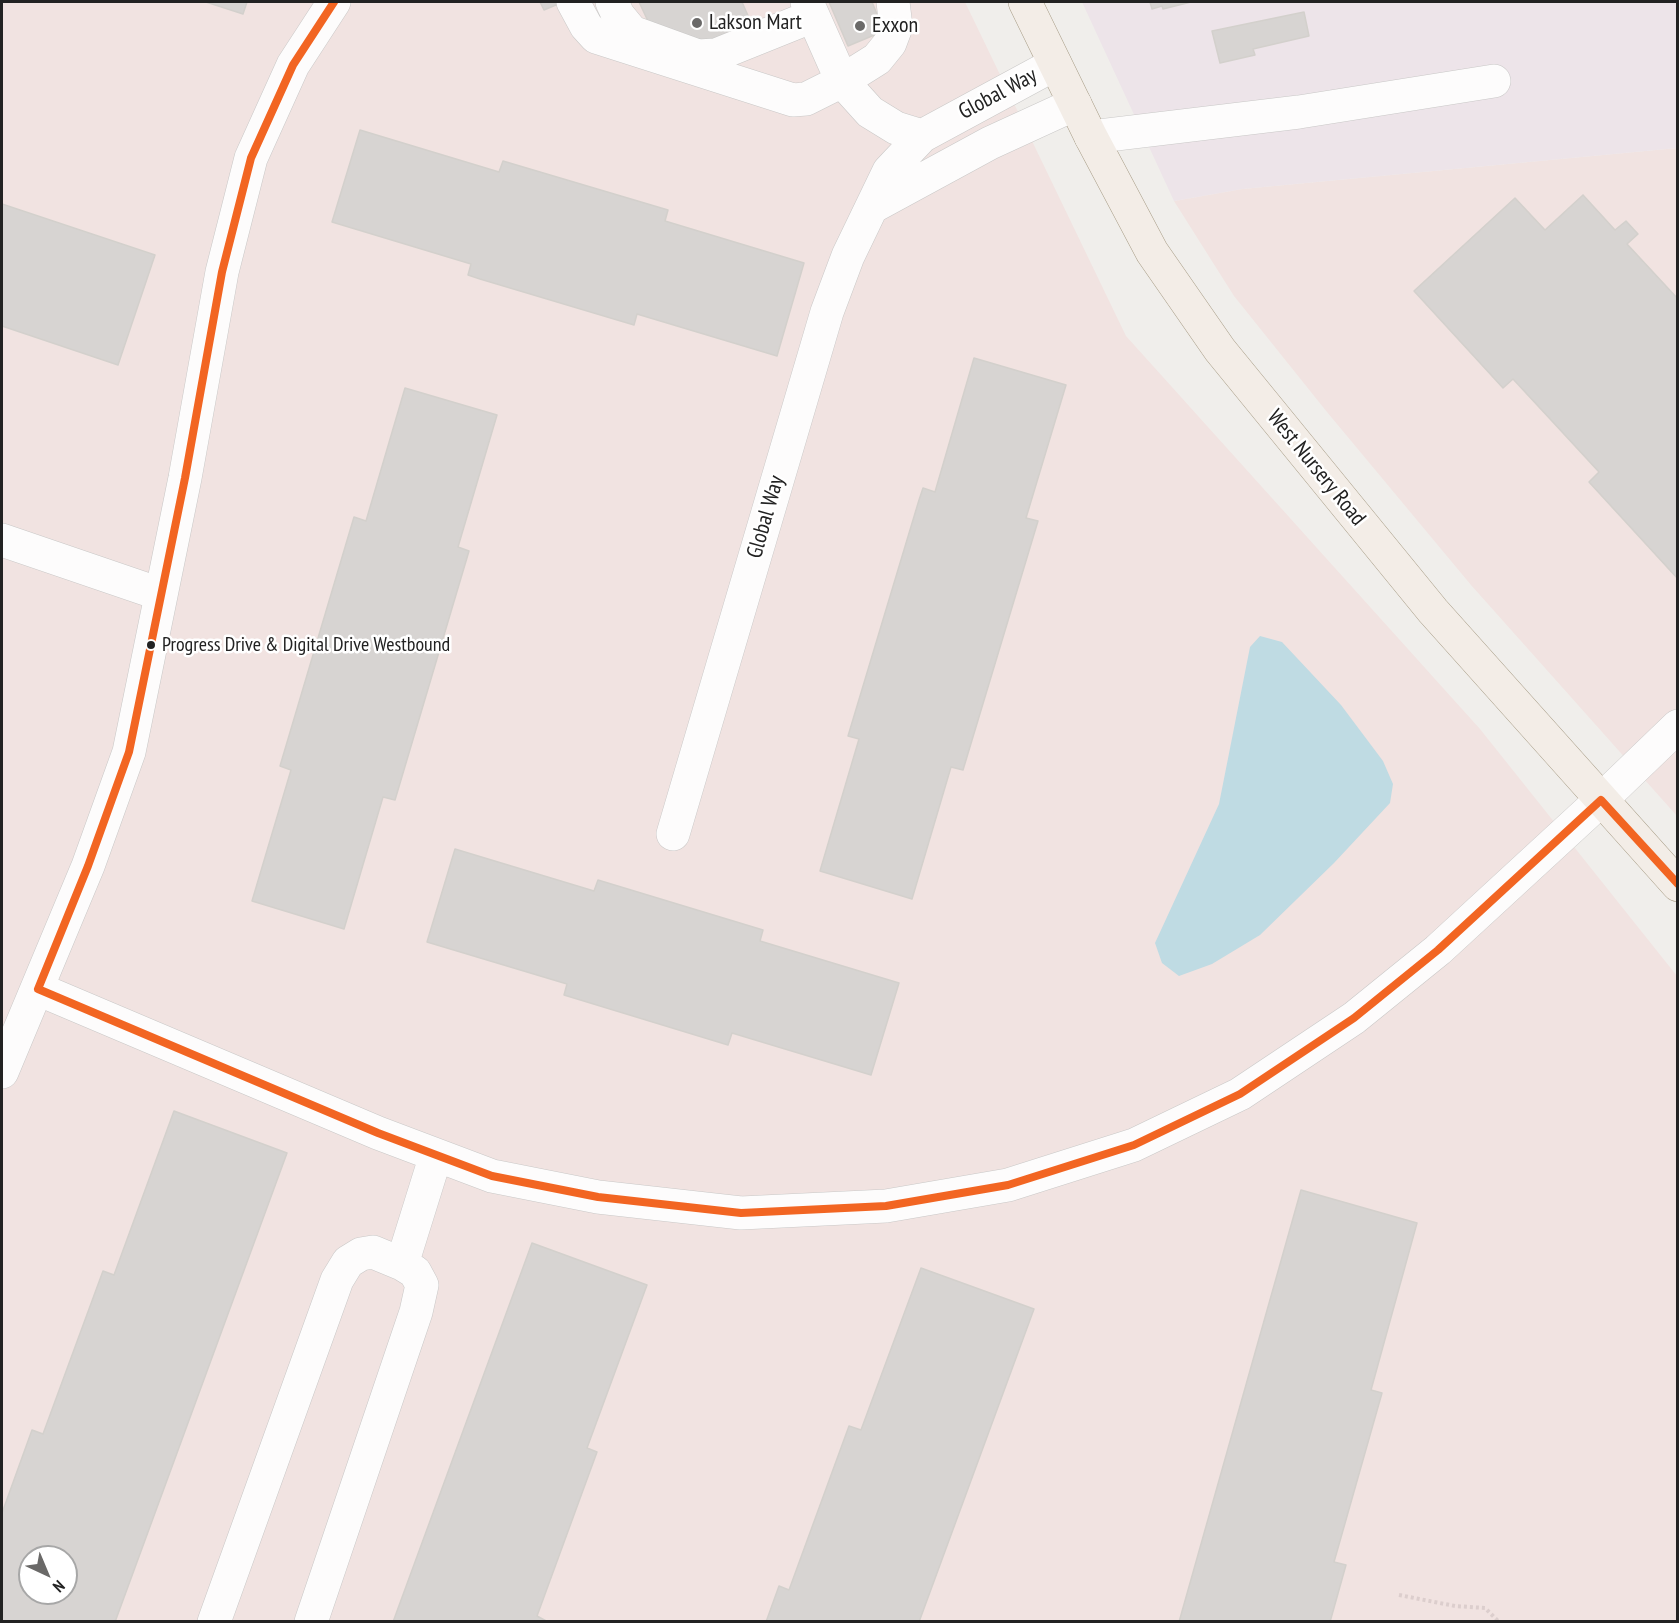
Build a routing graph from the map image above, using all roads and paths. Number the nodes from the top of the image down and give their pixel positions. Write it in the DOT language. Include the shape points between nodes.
graph roads {
  1 [pos="334,2"];
  2 [pos="573,2"];
  3 [pos="612,2"];
  4 [pos="893,2"];
  5 [pos="1025,2"];
  6 [pos="810,9"];
  7 [pos="1055,64"];
  8 [pos="842,81"];
  9 [pos="1494,81"];
  10 [pos="1075,104"];
  11 [pos="922,136"];
  12 [pos="1091,137"];
  13 [pos="874,206"];
  14 [pos="2,540"];
  15 [pos="160,594"];
  16 [pos="1677,726"];
  17 [pos="1601,800"];
  18 [pos="673,834"];
  19 [pos="1677,885"];
  20 [pos="38,989"];
  21 [pos="2,1072"];
  22 [pos="436,1155"];
  23 [pos="402,1263"];
  24 [pos="1400,1594"];
  25 [pos="214,1622"];
  26 [pos="311,1622"];
  27 [pos="1499,1622"];
  1 -- 15 [label="street" via="293,65 251,159 222,272"];
  2 -- 8 [label="street" via="596,37 793,100 806,99"];
  3 -- 6 [label="street" via="632,32 698,56 716,55"];
  4 -- 8 [label="street" via="896,27 890,43 877,59"];
  5 -- 7 [label="main road, West Nursery Road"];
  6 -- 8 [label="street"];
  7 -- 10 [label="main road, West Nursery Road"];
  7 -- 11 [label="street, Global Way"];
  8 -- 11 [label="street" via="870,112 896,128"];
  9 -- 12 [label="street" via="1299,112"];
  10 -- 12 [label="main road, West Nursery Road"];
  10 -- 13 [label="street, Global Way" via="990,143"];
  11 -- 13 [label="street, Global Way" via="889,171"];
  12 -- 17 [label="main road, West Nursery Road" via="1152,252 1220,350 1433,611"];
  13 -- 18 [label="street, Global Way" via="848,256 827,312"];
  14 -- 15 [label="street"];
  15 -- 20 [label="street" via="129,752"];
  16 -- 17 [label="street"];
  17 -- 19 [label="main road, West Nursery Road"];
  17 -- 22 [label="street" via="1430,957 1354,1018 1240,1094 1134,1145 1008,1185 886,1206 741,1213 597,1197 492,1176"];
  20 -- 21 [label="street"];
  20 -- 22 [label="street"];
  22 -- 23 [label="street"];
  23 -- 25 [label="street" via="373,1252 361,1254 348,1262 337,1280"];
  23 -- 26 [label="street" via="416,1272 422,1285 416,1312"];
  24 -- 27 [label="path" via="1485,1608"];
}
